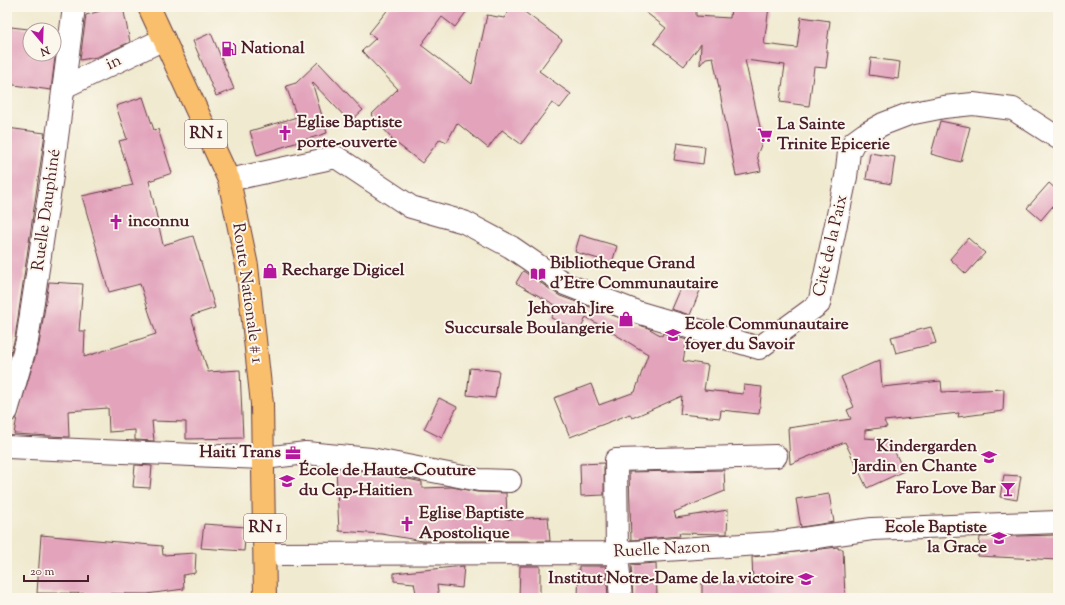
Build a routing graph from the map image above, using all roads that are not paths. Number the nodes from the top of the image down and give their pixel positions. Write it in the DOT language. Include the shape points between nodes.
graph roads {
  1 [pos="74,7"];
  2 [pos="149,7"];
  3 [pos="164,39"];
  4 [pos="64,86"];
  5 [pos="1058,138"];
  6 [pos="229,180"];
  7 [pos="7,411"];
  8 [pos="7,447"];
  9 [pos="776,456"];
  10 [pos="264,458"];
  11 [pos="510,481"];
  12 [pos="1058,522"];
  13 [pos="618,553"];
  14 [pos="265,554"];
  15 [pos="265,598"];
  16 [pos="621,598"];
  1 -- 4 [label="street, Ruelle Dauphiné"];
  2 -- 3 [label="main road, Route Nationale # 1 / RN 1"];
  3 -- 4 [label="street, in"];
  3 -- 6 [label="main road, Route Nationale # 1 / RN 1"];
  4 -- 7 [label="street, Ruelle Dauphiné" via="27,341"];
  5 -- 6 [label="street, Cité de la Paix" via="1013,109 973,104 944,106 909,114 865,134 854,142 849,152 819,304 759,348 637,312 564,284 511,247 464,222 411,207 336,157"];
  6 -- 10 [label="main road, Route Nationale # 1 / RN 1" via="247,266 262,404"];
  8 -- 10 [label="street"];
  9 -- 13 [label="street" via="616,460"];
  10 -- 11 [label="street" via="306,453 364,459 480,480"];
  10 -- 14 [label="main road, Route Nationale # 1 / RN 1"];
  12 -- 13 [label="street, Ruelle Nazon" via="872,529 775,543"];
  13 -- 14 [label="street, Ruelle Nazon"];
  13 -- 16 [label="street"];
  14 -- 15 [label="main road, Route Nationale # 1 / RN 1"];
}
